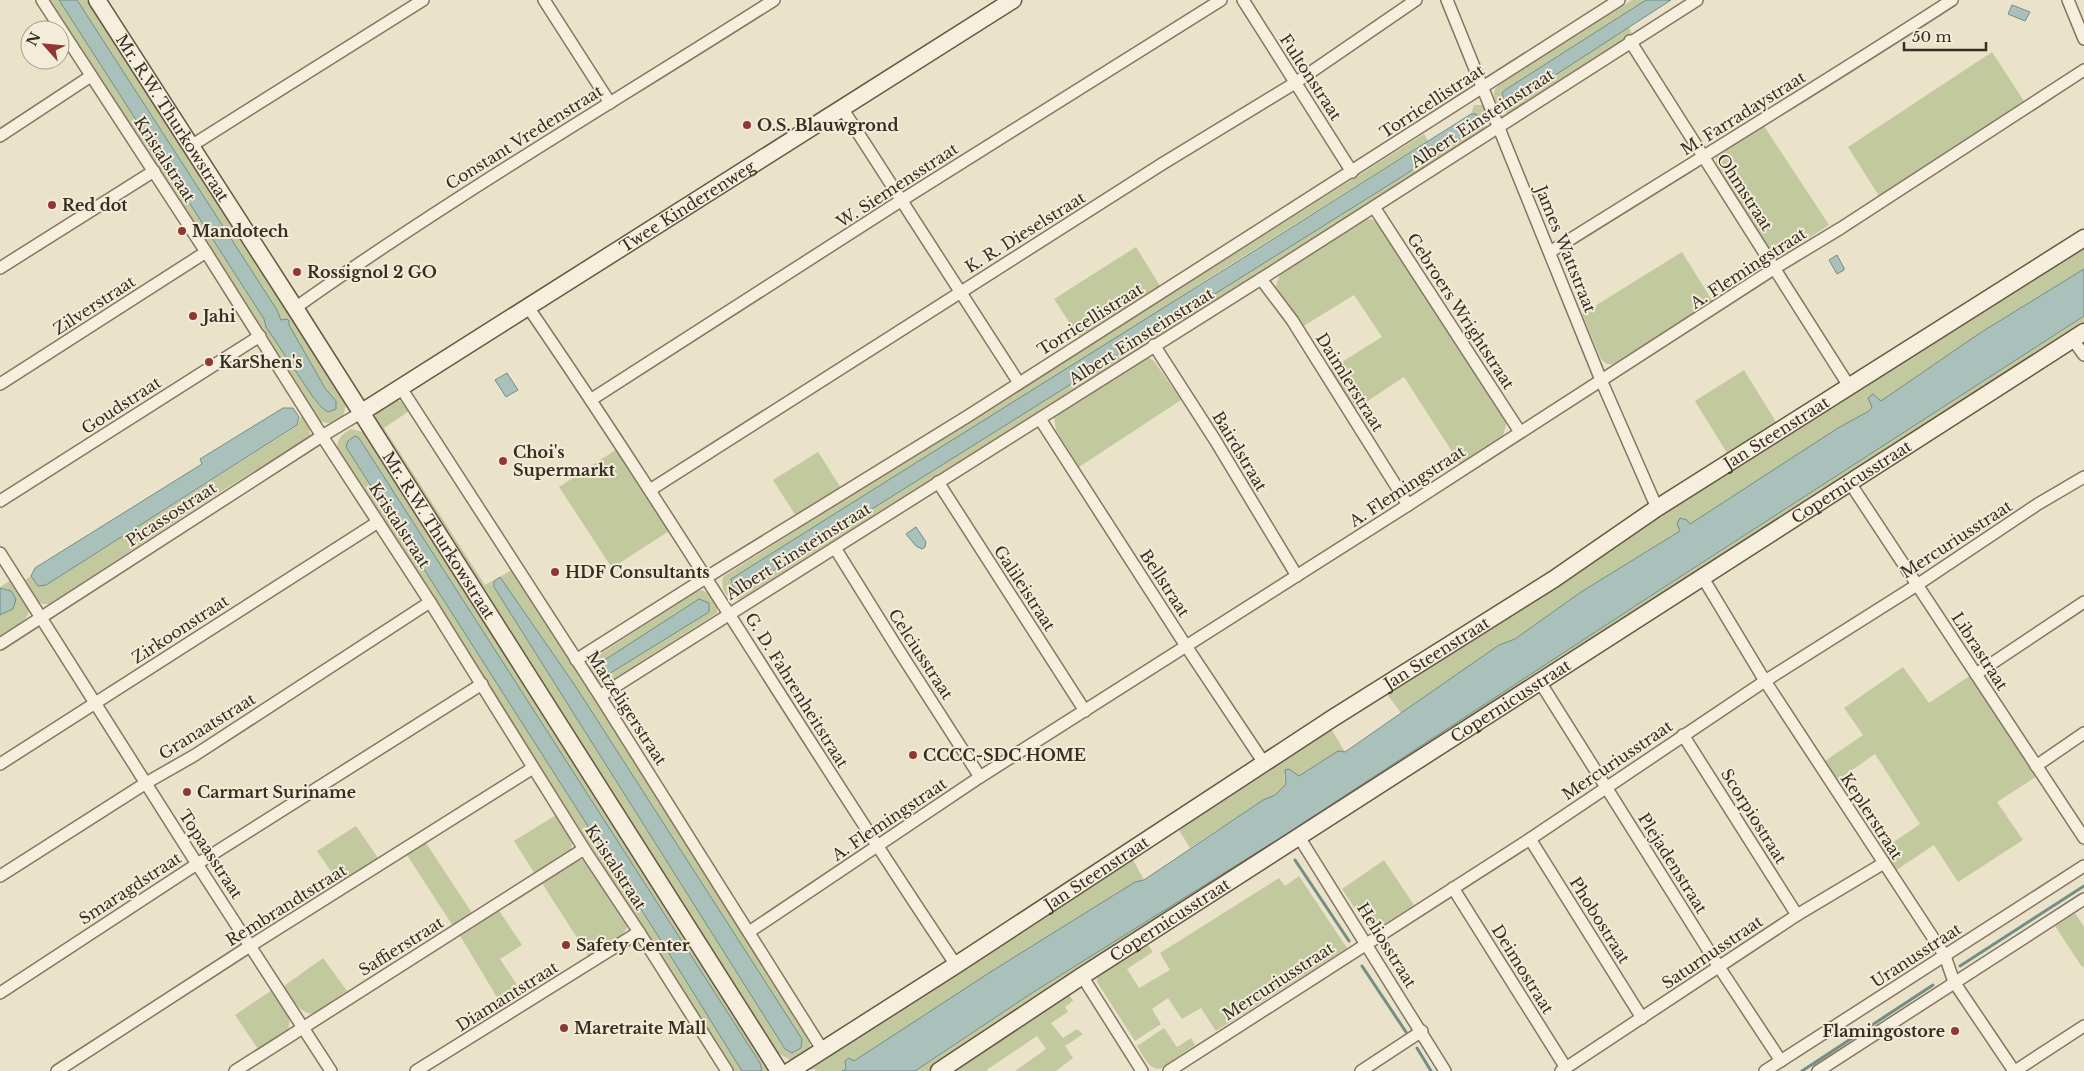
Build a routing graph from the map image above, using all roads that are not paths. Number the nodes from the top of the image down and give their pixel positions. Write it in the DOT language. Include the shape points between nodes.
graph roads {
  1 [pos="42,0"];
  2 [pos="423,0"];
  3 [pos="544,0"];
  4 [pos="774,0"];
  5 [pos="1013,0"];
  6 [pos="1221,0"];
  7 [pos="1243,0"];
  8 [pos="1416,0"];
  9 [pos="1447,0"];
  10 [pos="1619,0"];
  11 [pos="1697,0"];
  12 [pos="1952,0"];
  13 [pos="2068,0"];
  14 [pos="101,2"];
  15 [pos="1606,4"];
  16 [pos="2084,38"];
  17 [pos="1630,41"];
  18 [pos="2084,70"];
  19 [pos="91,76"];
  20 [pos="1295,83"];
  21 [pos="1483,88"];
  22 [pos="610,103"];
  23 [pos="842,108"];
  24 [pos="1499,125"];
  25 [pos="0,136"];
  26 [pos="191,146"];
  27 [pos="1702,156"];
  28 [pos="154,171"];
  29 [pos="1352,172"];
  30 [pos="902,200"];
  31 [pos="1374,207"];
  32 [pos="2084,238"];
  33 [pos="206,252"];
  34 [pos="1550,252"];
  35 [pos="0,268"];
  36 [pos="1775,268"];
  37 [pos="1261,279"];
  38 [pos="960,292"];
  39 [pos="528,307"];
  40 [pos="295,308"];
  41 [pos="260,336"];
  42 [pos="2078,336"];
  43 [pos="1154,346"];
  44 [pos="2084,355"];
  45 [pos="1601,380"];
  46 [pos="1019,383"];
  47 [pos="0,384"];
  48 [pos="1849,386"];
  49 [pos="401,388"];
  50 [pos="592,400"];
  51 [pos="362,412"];
  52 [pos="1040,419"];
  53 [pos="1520,432"];
  54 [pos="322,436"];
  55 [pos="2084,477"];
  56 [pos="938,482"];
  57 [pos="1850,483"];
  58 [pos="650,490"];
  59 [pos="0,502"];
  60 [pos="1408,505"];
  61 [pos="1657,508"];
  62 [pos="378,522"];
  63 [pos="835,548"];
  64 [pos="0,553"];
  65 [pos="1297,576"];
  66 [pos="707,577"];
  67 [pos="1703,578"];
  68 [pos="1917,585"];
  69 [pos="430,602"];
  70 [pos="2084,602"];
  71 [pos="730,613"];
  72 [pos="40,618"];
  73 [pos="0,644"];
  74 [pos="1186,646"];
  75 [pos="576,660"];
  76 [pos="1976,674"];
  77 [pos="1765,681"];
  78 [pos="1540,682"];
  79 [pos="482,684"];
  80 [pos="600,696"];
  81 [pos="96,703"];
  82 [pos="1085,711"];
  83 [pos="2084,733"];
  84 [pos="1683,735"];
  85 [pos="1264,763"];
  86 [pos="0,764"];
  87 [pos="2036,766"];
  88 [pos="533,768"];
  89 [pos="980,777"];
  90 [pos="146,783"];
  91 [pos="1605,786"];
  92 [pos="1300,837"];
  93 [pos="2084,838"];
  94 [pos="1530,839"];
  95 [pos="877,847"];
  96 [pos="584,849"];
  97 [pos="197,864"];
  98 [pos="1884,864"];
  99 [pos="2084,866"];
  100 [pos="0,876"];
  101 [pos="1453,888"];
  102 [pos="2084,899"];
  103 [pos="1798,915"];
  104 [pos="639,932"];
  105 [pos="748,932"];
  106 [pos="1366,944"];
  107 [pos="250,946"];
  108 [pos="1945,956"];
  109 [pos="956,965"];
  110 [pos="1719,967"];
  111 [pos="1082,976"];
  112 [pos="1954,982"];
  113 [pos="0,993"];
  114 [pos="1642,1018"];
  115 [pos="2084,1026"];
  116 [pos="303,1027"];
  117 [pos="1422,1030"];
  118 [pos="822,1049"];
  119 [pos="1780,1061"];
  120 [pos="1564,1069"];
  121 [pos="57,1071"];
  122 [pos="235,1071"];
  123 [pos="331,1071"];
  124 [pos="416,1071"];
  125 [pos="727,1071"];
  126 [pos="779,1071"];
  127 [pos="790,1071"];
  128 [pos="939,1071"];
  129 [pos="1142,1071"];
  130 [pos="1169,1071"];
  131 [pos="1361,1071"];
  132 [pos="1445,1071"];
  133 [pos="1765,1071"];
  134 [pos="1818,1071"];
  135 [pos="2015,1071"];
  1 -- 19 [label="street, Kristalstraat"];
  2 -- 26 [label="street"];
  3 -- 22 [label="street"];
  4 -- 22 [label="street, Constant Vredenstraat"];
  5 -- 23 [label="street, Twee Kinderenweg"];
  6 -- 30 [label="street, W. Siemensstraat"];
  7 -- 20 [label="street, Fultonstraat"];
  8 -- 20 [label="street, K. R. Dieselstraat"];
  9 -- 21 [label="street, James Wattstraat"];
  10 -- 15 [label="street, Torricellistraat"];
  11 -- 17 [label="street, Albert Einsteinstraat"];
  12 -- 27 [label="street, M. Farradaystraat"];
  13 -- 16 [label="street"];
  14 -- 26 [label="street, Mr. R.W. Thurkowstraat"];
  15 -- 21 [label="street, Torricellistraat"];
  17 -- 24 [label="street, Albert Einsteinstraat"];
  17 -- 27 [label="street, Ohmstraat"];
  18 -- 36 [label="street, A. Flemingstraat"];
  19 -- 25 [label="street"];
  19 -- 28 [label="street, Kristalstraat"];
  20 -- 29 [label="street, Fultonstraat"];
  20 -- 38 [label="street, K. R. Dieselstraat"];
  21 -- 24 [label="street, James Wattstraat"];
  21 -- 29 [label="street, Torricellistraat"];
  22 -- 40 [label="street, Constant Vredenstraat" via="370,255"];
  23 -- 30 [label="street"];
  23 -- 39 [label="street, Twee Kinderenweg"];
  24 -- 31 [label="street, Albert Einsteinstraat"];
  24 -- 34 [label="street, James Wattstraat"];
  26 -- 40 [label="street, Mr. R.W. Thurkowstraat"];
  27 -- 34 [label="street, M. Farradaystraat"];
  27 -- 36 [label="street, Ohmstraat"];
  28 -- 33 [label="street, Kristalstraat"];
  28 -- 35 [label="street"];
  29 -- 46 [label="street, Torricellistraat"];
  30 -- 38 [label="street"];
  30 -- 50 [label="street, W. Siemensstraat"];
  31 -- 37 [label="street, Albert Einsteinstraat"];
  31 -- 53 [label="street, Gebroers Wrightstraat"];
  32 -- 48 [label="street, Jan Steenstraat"];
  33 -- 41 [label="street, Kristalstraat"];
  33 -- 47 [label="street, Zilverstraat"];
  34 -- 45 [label="street, James Wattstraat"];
  36 -- 45 [label="street, A. Flemingstraat"];
  36 -- 48 [label="street, Ohmstraat"];
  37 -- 43 [label="street, Albert Einsteinstraat"];
  37 -- 60 [label="street, Daimlerstraat" via="1292,320"];
  38 -- 46 [label="street"];
  38 -- 58 [label="street, K. R. Dieselstraat"];
  39 -- 49 [label="street, Twee Kinderenweg"];
  39 -- 50 [label="street, G. D. Fahrenheitstraat"];
  40 -- 51 [label="street, Mr. R.W. Thurkowstraat"];
  41 -- 54 [label="street, Kristalstraat"];
  41 -- 59 [label="street, Goudstraat"];
  42 -- 44 [label="street"];
  42 -- 57 [label="street, Copernicusstraat"];
  43 -- 52 [label="street, Albert Einsteinstraat"];
  43 -- 65 [label="street, Bairdstraat"];
  45 -- 53 [label="street, A. Flemingstraat"];
  45 -- 61 [label="street, James Wattstraat"];
  46 -- 66 [label="street, Torricellistraat"];
  48 -- 61 [label="street, Jan Steenstraat"];
  49 -- 51 [label="street, Twee Kinderenweg"];
  49 -- 75 [label="street, Matzeligerstraat"];
  50 -- 58 [label="street, G. D. Fahrenheitstraat"];
  51 -- 54 [label="street, Picassostraat"];
  51 -- 126 [label="street, Mr. R.W. Thurkowstraat"];
  52 -- 56 [label="street, Albert Einsteinstraat"];
  52 -- 74 [label="street, Bellstraat"];
  53 -- 60 [label="street, A. Flemingstraat"];
  54 -- 62 [label="street, Kristalstraat"];
  54 -- 72 [label="street, Picassostraat"];
  55 -- 68 [label="street, Mercuriusstraat"];
  56 -- 63 [label="street, Albert Einsteinstraat"];
  56 -- 82 [label="street, Galileistraat"];
  57 -- 67 [label="street, Copernicusstraat"];
  57 -- 68 [label="street, Librastraat"];
  58 -- 66 [label="street, G. D. Fahrenheitstraat"];
  60 -- 65 [label="street, A. Flemingstraat"];
  61 -- 85 [label="street, Jan Steenstraat" via="1554,580"];
  62 -- 69 [label="street, Kristalstraat"];
  62 -- 81 [label="street, Zirkoonstraat"];
  63 -- 71 [label="street, Albert Einsteinstraat"];
  63 -- 89 [label="street, Celciusstraat"];
  64 -- 72 [label="street, Topaasstraat"];
  65 -- 74 [label="street, A. Flemingstraat"];
  66 -- 71 [label="street, G. D. Fahrenheitstraat"];
  66 -- 75 [label="street, Torricellistraat"];
  67 -- 77 [label="street, Keplerstraat"];
  67 -- 78 [label="street, Copernicusstraat"];
  68 -- 76 [label="street, Librastraat"];
  68 -- 77 [label="street, Mercuriusstraat"];
  69 -- 79 [label="street, Kristalstraat"];
  69 -- 90 [label="street, Granaatstraat" via="195,755"];
  70 -- 76 [label="street"];
  71 -- 80 [label="street, Albert Einsteinstraat"];
  71 -- 95 [label="street, G. D. Fahrenheitstraat"];
  72 -- 73 [label="street, Picassostraat"];
  72 -- 81 [label="street, Topaasstraat"];
  74 -- 82 [label="street, A. Flemingstraat"];
  74 -- 85 [label="street, Bellstraat"];
  75 -- 80 [label="street, Matzeligerstraat"];
  76 -- 87 [label="street, Librastraat"];
  77 -- 84 [label="street, Mercuriusstraat"];
  77 -- 98 [label="street, Keplerstraat"];
  78 -- 91 [label="street, Plejadenstraat"];
  78 -- 92 [label="street, Copernicusstraat"];
  79 -- 88 [label="street, Kristalstraat"];
  79 -- 97 [label="street, Smaragdstraat"];
  80 -- 105 [label="street, Matzeligerstraat"];
  81 -- 86 [label="street, Zirkoonstraat"];
  81 -- 90 [label="street, Topaasstraat"];
  82 -- 89 [label="street, A. Flemingstraat"];
  83 -- 87 [label="street"];
  84 -- 91 [label="street, Mercuriusstraat"];
  84 -- 103 [label="street, Scorpiostraat"];
  85 -- 109 [label="street, Jan Steenstraat"];
  87 -- 93 [label="street, Librastraat"];
  88 -- 96 [label="street, Kristalstraat"];
  88 -- 107 [label="street, Rembrandtstraat"];
  89 -- 95 [label="street, A. Flemingstraat"];
  90 -- 97 [label="street, Topaasstraat"];
  90 -- 100 [label="street, Granaatstraat"];
  91 -- 94 [label="street, Mercuriusstraat"];
  91 -- 110 [label="street, Plejadenstraat"];
  92 -- 106 [label="street, Heliosstraat"];
  92 -- 111 [label="street, Copernicusstraat"];
  94 -- 101 [label="street, Mercuriusstraat"];
  94 -- 114 [label="street, Phobostraat"];
  95 -- 105 [label="street, A. Flemingstraat"];
  95 -- 109 [label="street, G. D. Fahrenheitstraat"];
  96 -- 104 [label="street, Kristalstraat"];
  96 -- 116 [label="street, Saffierstraat"];
  97 -- 107 [label="street, Topaasstraat"];
  97 -- 113 [label="street, Smaragdstraat"];
  98 -- 103 [label="street, Saturnusstraat"];
  98 -- 108 [label="street, Keplerstraat"];
  99 -- 108 [label="street, Uranusstraat"];
  101 -- 106 [label="street, Mercuriusstraat"];
  101 -- 120 [label="street, Deimostraat"];
  102 -- 112 [label="street"];
  103 -- 110 [label="street, Saturnusstraat"];
  104 -- 124 [label="street, Diamantstraat"];
  104 -- 125 [label="street, Kristalstraat"];
  105 -- 118 [label="street, Matzeligerstraat"];
  106 -- 117 [label="street, Heliosstraat"];
  106 -- 130 [label="street, Mercuriusstraat"];
  107 -- 116 [label="street, Topaasstraat"];
  107 -- 121 [label="street, Rembrandtstraat"];
  108 -- 112 [label="street, Keplerstraat"];
  108 -- 119 [label="street, Uranusstraat"];
  109 -- 118 [label="street, Jan Steenstraat"];
  110 -- 114 [label="street, Saturnusstraat"];
  110 -- 119 [label="street, Plejadenstraat"];
  111 -- 128 [label="street, Copernicusstraat"];
  111 -- 129 [label="street"];
  112 -- 134 [label="street"];
  112 -- 135 [label="street, Keplerstraat"];
  114 -- 120 [label="street, Saturnusstraat"];
  115 -- 135 [label="street"];
  116 -- 122 [label="street, Saffierstraat"];
  116 -- 123 [label="street, Topaasstraat"];
  117 -- 131 [label="street"];
  117 -- 132 [label="street, Heliosstraat"];
  118 -- 127 [label="street, Jan Steenstraat"];
  119 -- 133 [label="street, Uranusstraat"];
}
